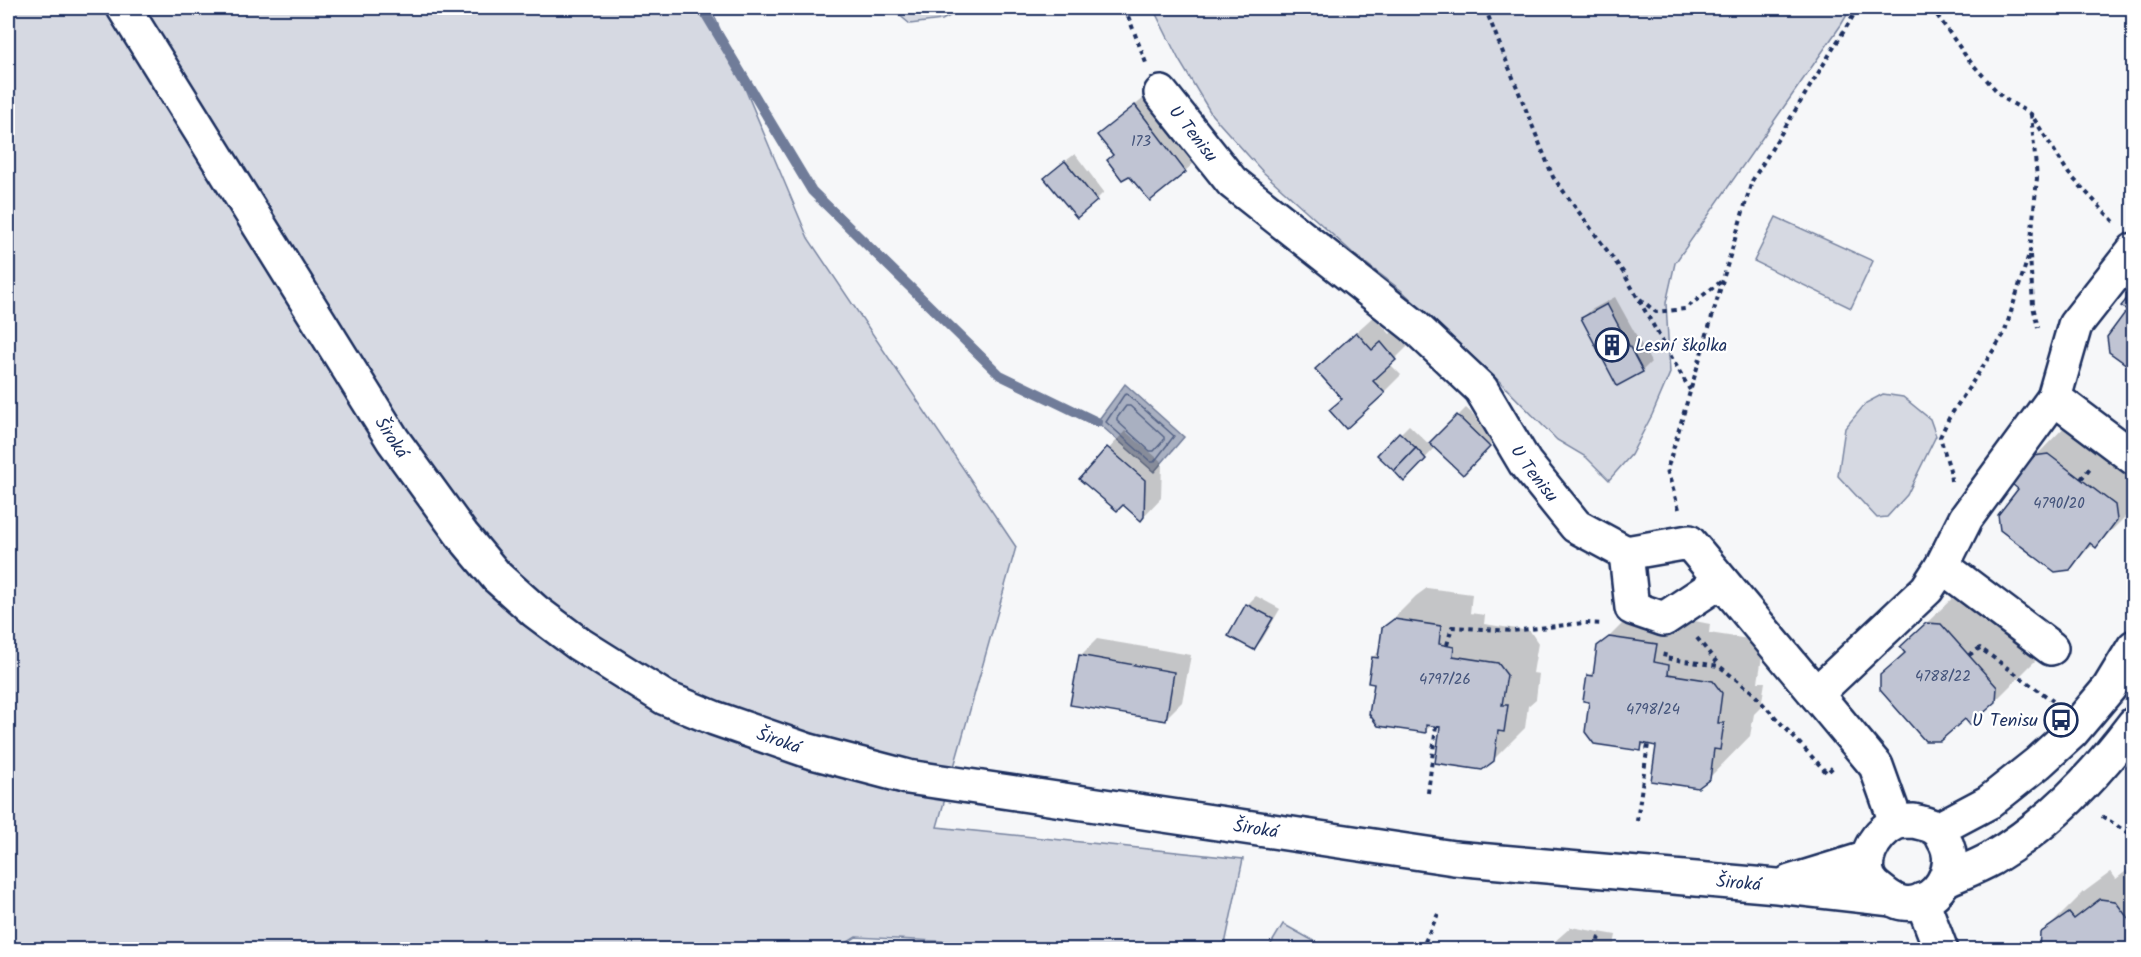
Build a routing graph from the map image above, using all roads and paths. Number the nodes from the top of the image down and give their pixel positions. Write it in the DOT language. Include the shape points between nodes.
graph roads {
  1 [pos="124,8"];
  2 [pos="1125,8"];
  3 [pos="1485,8"];
  4 [pos="1858,8"];
  5 [pos="1932,8"];
  6 [pos="1161,93"];
  7 [pos="2031,114"];
  8 [pos="2102,211"];
  9 [pos="2133,250"];
  10 [pos="1724,279"];
  11 [pos="1637,297"];
  12 [pos="1691,391"];
  13 [pos="2054,398"];
  14 [pos="2133,458"];
  15 [pos="1966,518"];
  16 [pos="1689,542"];
  17 [pos="1626,552"];
  18 [pos="1942,566"];
  19 [pos="1721,581"];
  20 [pos="1606,624"];
  21 [pos="1695,637"];
  22 [pos="1447,645"];
  23 [pos="2133,647"];
  24 [pos="2051,648"];
  25 [pos="1665,650"];
  26 [pos="1969,655"];
  27 [pos="1719,666"];
  28 [pos="1816,694"];
  29 [pos="2061,707"];
  30 [pos="2133,724"];
  31 [pos="1436,726"];
  32 [pos="1648,744"];
  33 [pos="1839,761"];
  34 [pos="1428,793"];
  35 [pos="2102,816"];
  36 [pos="1637,821"];
  37 [pos="1896,822"];
  38 [pos="1938,829"];
  39 [pos="2133,837"];
  40 [pos="1865,859"];
  41 [pos="1777,886"];
  42 [pos="1920,893"];
  43 [pos="1438,914"];
  44 [pos="1599,934"];
  45 [pos="1421,950"];
  46 [pos="1597,950"];
  47 [pos="1941,950"];
  1 -- 41 [label="street, Široká" via="393,441 462,535 497,577 535,611 665,698 809,751 908,777 1454,858"];
  2 -- 6 [label="path" via="1141,54"];
  3 -- 11 [label="path" via="1553,177"];
  4 -- 10 [label="path" via="1752,181"];
  5 -- 7 [label="path" via="1968,59 2003,98"];
  6 -- 17 [label="street, U Tenisu" via="1232,182 1413,325 1481,389 1525,463 1576,526"];
  7 -- 8 [label="path" via="2069,174"];
  7 -- 15 [label="path" via="2037,178 2030,251 2004,334 1940,437 1950,470 1953,501"];
  9 -- 13 [label="street" via="2075,325"];
  10 -- 11 [label="path" via="1684,309 1656,312"];
  10 -- 12 [label="path"];
  11 -- 12 [label="path"];
  12 -- 16 [label="path" via="1667,470"];
  13 -- 14 [label="street"];
  13 -- 15 [label="street"];
  15 -- 18 [label="street"];
  16 -- 17 [label="street"];
  16 -- 19 [label="street"];
  17 -- 19 [label="street" via="1632,608 1664,619"];
  18 -- 24 [label="street"];
  18 -- 28 [label="street" via="1927,589"];
  19 -- 28 [label="street"];
  20 -- 22 [label="path" via="1513,631 1452,627"];
  21 -- 27 [label="path"];
  23 -- 38 [label="street" via="2109,688 2064,740 1989,802"];
  25 -- 27 [label="path" via="1664,661"];
  26 -- 29 [label="path" via="1980,648"];
  27 -- 33 [label="path" via="1750,691 1827,773"];
  28 -- 37 [label="street" via="1876,766"];
  30 -- 42 [label="street" via="2104,764 2061,807 1990,859"];
  31 -- 34 [label="path"];
  32 -- 36 [label="path"];
  35 -- 39 [label="path"];
  37 -- 38 [label="street" via="1914,821"];
  37 -- 40 [label="street" via="1870,847"];
  38 -- 42 [label="street" via="1948,846 1951,862"];
  40 -- 41 [label="street, Široká"];
  40 -- 42 [label="street" via="1871,883"];
  41 -- 42 [label="street, Široká"];
  42 -- 47 [label="street"];
  43 -- 45 [label="path"];
  44 -- 46 [label="path"];
}
